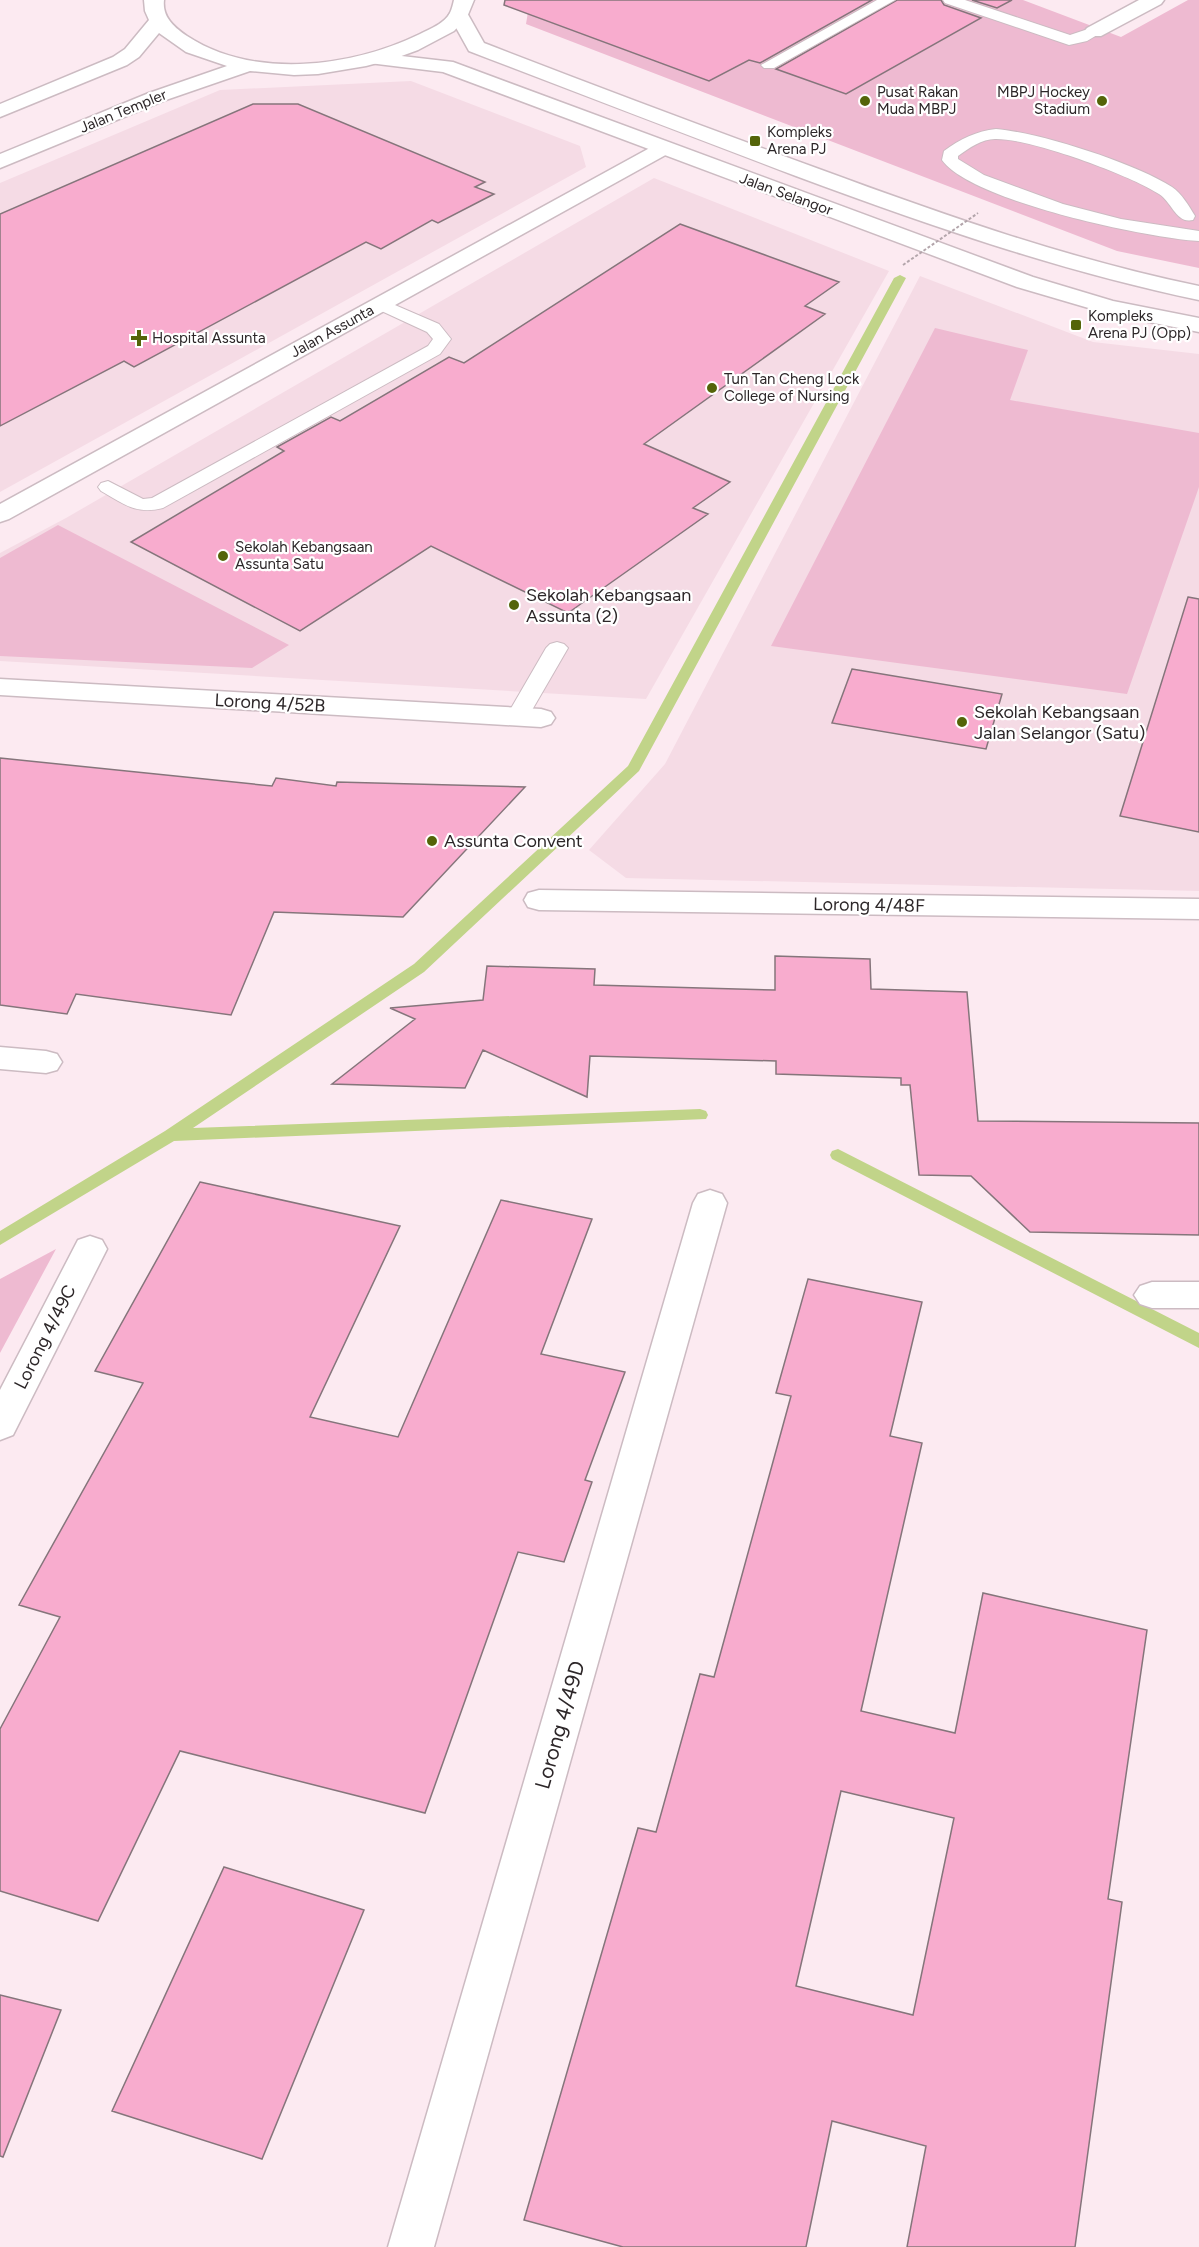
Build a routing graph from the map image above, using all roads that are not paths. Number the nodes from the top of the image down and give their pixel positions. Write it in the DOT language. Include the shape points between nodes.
graph roads {
  1 [pos="154,0"];
  2 [pos="950,0"];
  3 [pos="1154,0"];
  4 [pos="878,2"];
  5 [pos="461,7"];
  6 [pos="158,22"];
  7 [pos="1094,32"];
  8 [pos="376,59"];
  9 [pos="249,65"];
  10 [pos="769,65"];
  11 [pos="0,111"];
  12 [pos="663,148"];
  13 [pos="0,162"];
  14 [pos="1187,216"];
  15 [pos="1198,236"];
  16 [pos="1199,292"];
  17 [pos="381,304"];
  18 [pos="1199,325"];
  19 [pos="108,487"];
  20 [pos="0,514"];
  21 [pos="557,648"];
  22 [pos="0,687"];
  23 [pos="529,717"];
  24 [pos="539,900"];
  25 [pos="1199,909"];
  26 [pos="0,1058"];
  27 [pos="46,1062"];
  28 [pos="710,1203"];
  29 [pos="90,1249"];
  30 [pos="1152,1295"];
  31 [pos="1199,1295"];
  32 [pos="0,1425"];
  33 [pos="411,2247"];
  1 -- 6 [label="main road"];
  2 -- 7 [label="lane" via="1061,38 1076,40"];
  3 -- 7 [label="main road"];
  4 -- 10 [label="lane"];
  5 -- 8 [label="main road" via="441,31 414,46"];
  5 -- 16 [label="main road, Jalan Selangor" via="476,47 979,234 1109,272"];
  6 -- 9 [label="main road" via="177,40"];
  6 -- 11 [label="main road" via="132,53 120,61"];
  8 -- 9 [label="main road" via="334,66"];
  8 -- 12 [label="main road, Jalan Selangor" via="446,66"];
  9 -- 13 [label="main road, Jalan Templer" via="156,97"];
  12 -- 17 [label="main road, Jalan Assunta"];
  12 -- 18 [label="main road, Jalan Selangor" via="1025,282 1108,307"];
  14 -- 15 [label="lane" via="1167,192 1151,182 1027,138 1006,134 983,136 950,154 957,169 1034,199 1113,222"];
  17 -- 19 [label="lane" via="433,328 442,339 434,350 156,504 139,505"];
  17 -- 20 [label="main road, Jalan Assunta"];
  21 -- 23 [label="lane"];
  22 -- 23 [label="main road, Lorong 4/52B"];
  24 -- 25 [label="main road, Lorong 4/48F"];
  26 -- 27 [label="main road"];
  28 -- 33 [label="main road, Lorong 4/49D"];
  29 -- 32 [label="main road, Lorong 4/49C"];
  30 -- 31 [label="main road"];
}
